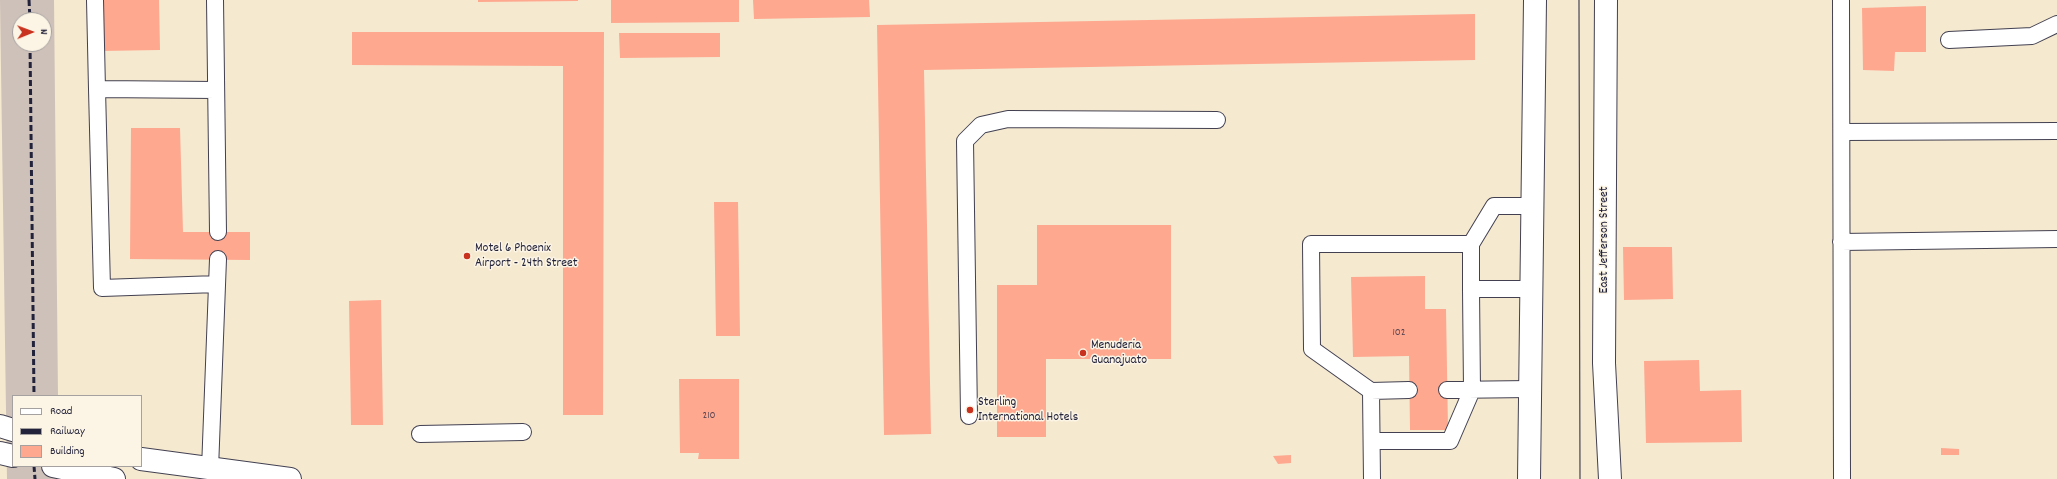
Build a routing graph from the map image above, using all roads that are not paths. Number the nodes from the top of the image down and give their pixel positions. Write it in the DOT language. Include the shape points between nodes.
graph roads {
  1 [pos="95,0"];
  2 [pos="215,0"];
  3 [pos="1535,0"];
  4 [pos="1545,0"];
  5 [pos="1606,0"];
  6 [pos="1841,0"];
  7 [pos="2057,24"];
  8 [pos="1949,40"];
  9 [pos="1534,55"];
  10 [pos="96,89"];
  11 [pos="216,90"];
  12 [pos="1217,120"];
  13 [pos="2057,131"];
  14 [pos="1842,132"];
  15 [pos="1532,206"];
  16 [pos="218,232"];
  17 [pos="2057,239"];
  18 [pos="1841,242"];
  19 [pos="1471,244"];
  20 [pos="218,260"];
  21 [pos="217,284"];
  22 [pos="1471,289"];
  23 [pos="1531,289"];
  24 [pos="1530,389"];
  25 [pos="1409,390"];
  26 [pos="1447,390"];
  27 [pos="1472,390"];
  28 [pos="1372,391"];
  29 [pos="969,416"];
  30 [pos="0,426"];
  31 [pos="12,430"];
  32 [pos="523,432"];
  33 [pos="420,434"];
  34 [pos="1372,441"];
  35 [pos="0,453"];
  36 [pos="12,456"];
  37 [pos="142,459"];
  38 [pos="58,467"];
  39 [pos="210,469"];
  40 [pos="114,479"];
  41 [pos="290,479"];
  42 [pos="1372,479"];
  43 [pos="1529,479"];
  44 [pos="1610,479"];
  45 [pos="1842,479"];
  1 -- 10 [label="lane"];
  2 -- 11 [label="lane"];
  3 -- 9 [label="main road"];
  4 -- 9 [label="main road"];
  5 -- 44 [label="main road, East Jefferson Street" via="1604,363"];
  6 -- 14 [label="lane"];
  7 -- 8 [label="lane" via="2032,36"];
  9 -- 15 [label="main road"];
  10 -- 11 [label="lane"];
  10 -- 21 [label="lane" via="102,288"];
  11 -- 16 [label="lane"];
  12 -- 29 [label="lane" via="1008,119 981,125 965,141"];
  13 -- 14 [label="lane"];
  14 -- 18 [label="lane"];
  15 -- 19 [label="lane" via="1494,206"];
  15 -- 23 [label="main road"];
  17 -- 18 [label="lane"];
  18 -- 45 [label="lane"];
  19 -- 22 [label="lane"];
  19 -- 28 [label="lane" via="1312,244 1312,349"];
  20 -- 21 [label="lane"];
  21 -- 39 [label="lane"];
  22 -- 23 [label="lane"];
  22 -- 27 [label="lane"];
  23 -- 24 [label="main road"];
  24 -- 27 [label="lane"];
  24 -- 43 [label="main road"];
  25 -- 28 [label="lane"];
  26 -- 27 [label="lane"];
  27 -- 34 [label="lane" via="1450,441"];
  28 -- 34 [label="lane"];
  30 -- 31 [label="main road"];
  32 -- 33 [label="lane"];
  34 -- 42 [label="lane"];
  35 -- 36 [label="main road"];
  37 -- 39 [label="main road"];
  38 -- 40 [label="main road"];
  39 -- 41 [label="main road"];
}
